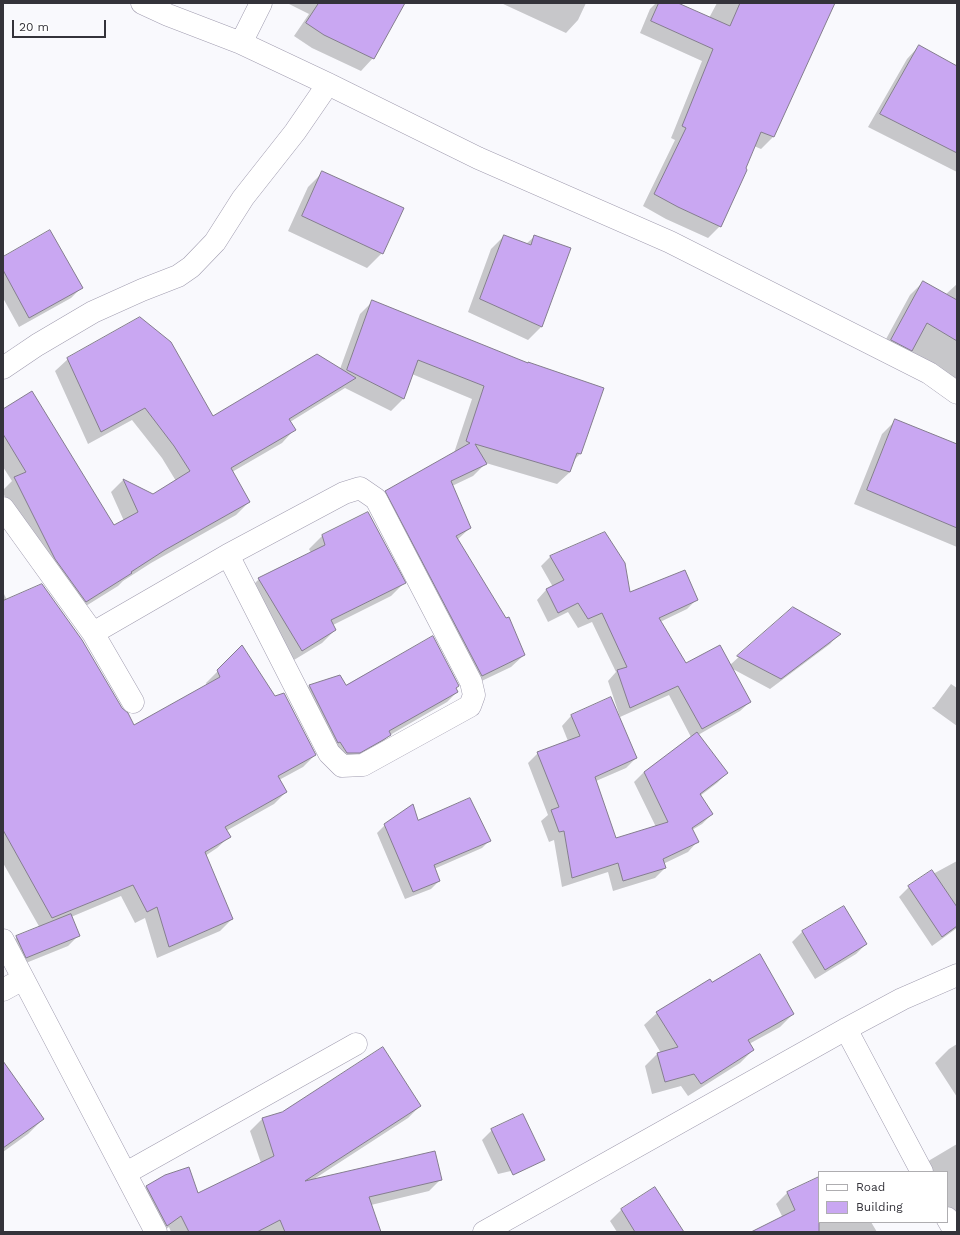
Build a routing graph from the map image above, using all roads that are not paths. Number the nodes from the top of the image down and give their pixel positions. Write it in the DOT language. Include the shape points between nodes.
graph roads {
  1 [pos="142,3"];
  2 [pos="261,3"];
  3 [pos="241,43"];
  4 [pos="328,84"];
  5 [pos="3,368"];
  6 [pos="957,393"];
  7 [pos="3,508"];
  8 [pos="228,556"];
  9 [pos="93,633"];
  10 [pos="133,702"];
  11 [pos="3,940"];
  12 [pos="957,974"];
  13 [pos="23,979"];
  14 [pos="3,990"];
  15 [pos="846,1029"];
  16 [pos="356,1044"];
  17 [pos="921,1171"];
  18 [pos="126,1173"];
  19 [pos="948,1220"];
  20 [pos="156,1232"];
  21 [pos="484,1232"];
  22 [pos="955,1232"];
  1 -- 3 [label="street"];
  2 -- 3 [label="street"];
  3 -- 4 [label="street"];
  4 -- 5 [label="street" via="295,132 243,198 215,242 191,267 178,276 93,312 36,345"];
  4 -- 6 [label="street" via="478,158 670,242 929,373"];
  7 -- 9 [label="street"];
  8 -- 8 [label="street" via="329,753 342,766 363,765 470,706 474,695 471,682 376,499 360,488 344,493"];
  8 -- 9 [label="street"];
  9 -- 10 [label="street"];
  11 -- 13 [label="street"];
  12 -- 15 [label="street" via="902,999"];
  13 -- 14 [label="street"];
  13 -- 18 [label="street"];
  15 -- 17 [label="street"];
  15 -- 21 [label="street"];
  16 -- 18 [label="street"];
  18 -- 20 [label="street"];
  19 -- 22 [label="street"];
}
